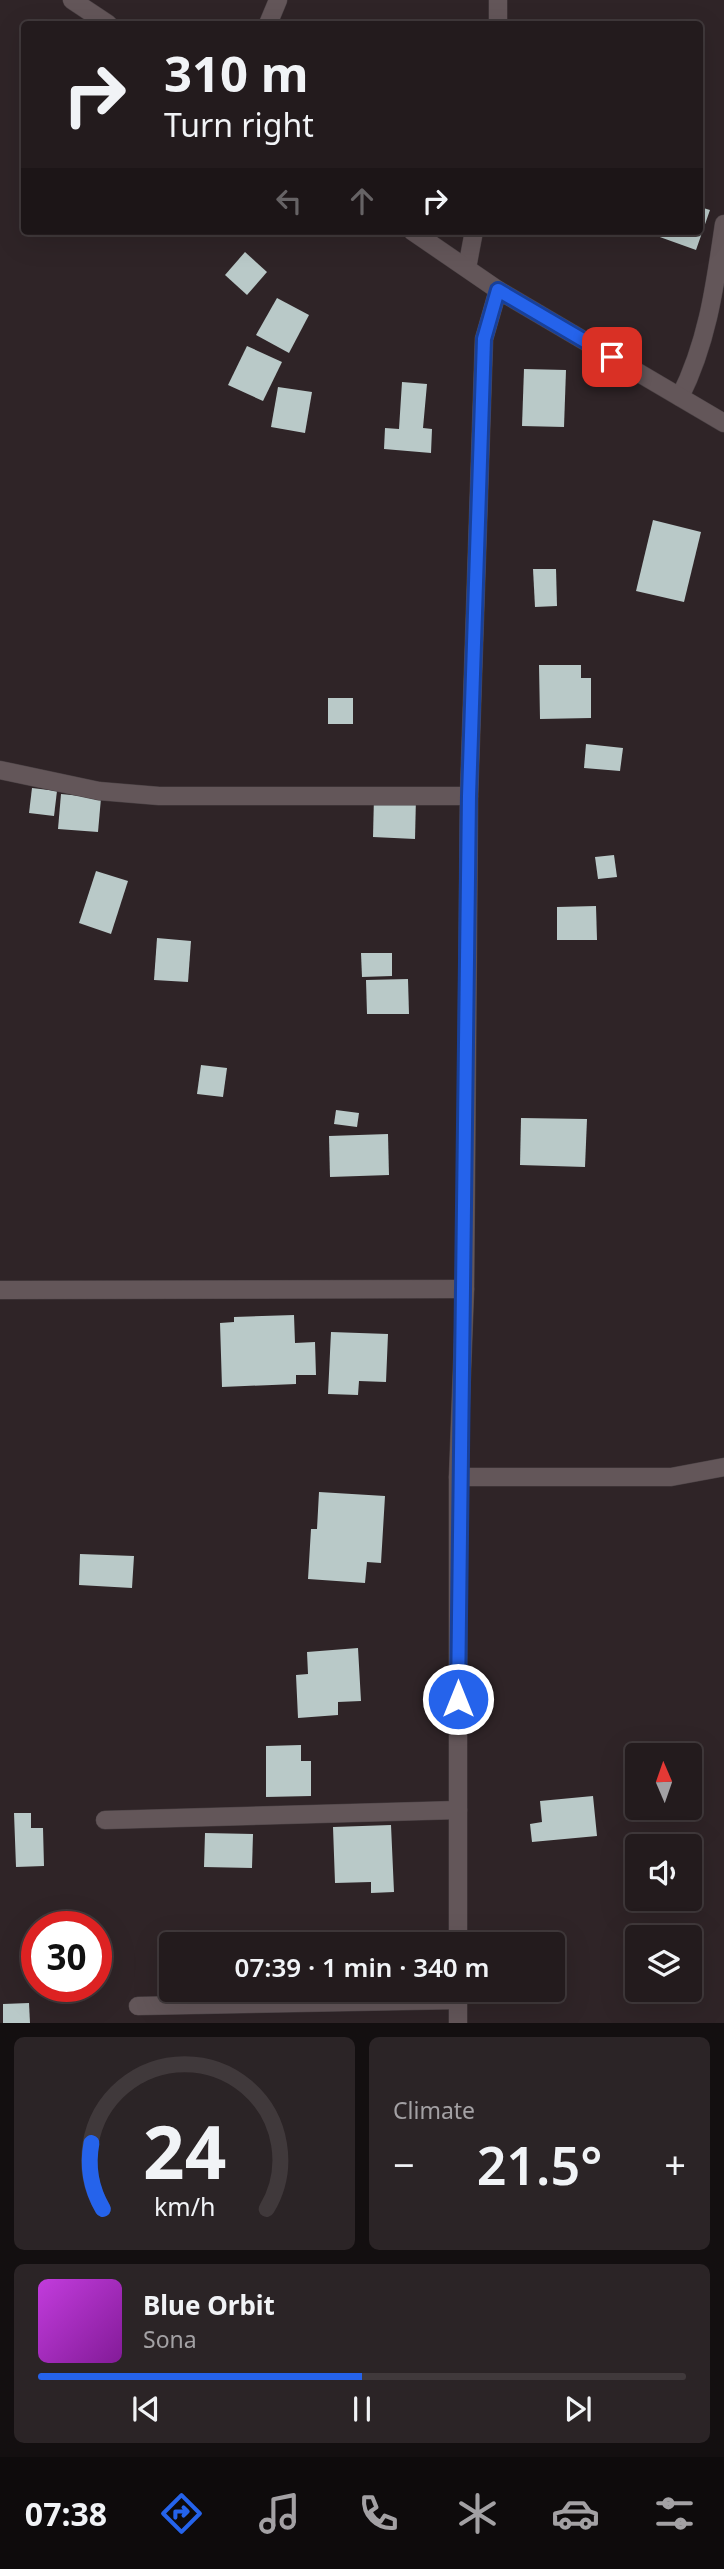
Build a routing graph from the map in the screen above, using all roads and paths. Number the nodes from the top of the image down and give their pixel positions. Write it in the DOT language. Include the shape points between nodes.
graph roads {
  1 [pos="72,0"];
  2 [pos="278,0"];
  3 [pos="498,0"];
  4 [pos="104,21"];
  5 [pos="269,21"];
  6 [pos="498,21"];
  7 [pos="724,224"];
  8 [pos="418,235"];
  9 [pos="473,235"];
  10 [pos="467,268"];
  11 [pos="498,290"];
  12 [pos="680,397"];
  13 [pos="724,423"];
  14 [pos="0,770"];
  15 [pos="469,796"];
  16 [pos="465,1289"];
  17 [pos="0,1290"];
  18 [pos="724,1467"];
  19 [pos="458,1477"];
  20 [pos="458,1810"];
  21 [pos="105,1820"];
  22 [pos="458,1932"];
  23 [pos="254,2002"];
  24 [pos="458,2002"];
  25 [pos="138,2006"];
  26 [pos="458,2023"];
  1 -- 4 [label="street"];
  2 -- 5 [label="street"];
  3 -- 6 [label="street"];
  7 -- 12 [label="street" via="716,292 703,344"];
  8 -- 10 [label="street"];
  9 -- 10 [label="street"];
  10 -- 11 [label="street"];
  11 -- 12 [label="street"];
  11 -- 15 [label="street" via="484,339"];
  12 -- 13 [label="street"];
  14 -- 15 [label="street" via="99,791 159,796"];
  15 -- 16 [label="street"];
  16 -- 17 [label="street"];
  16 -- 19 [label="street"];
  18 -- 19 [label="street" via="671,1477"];
  19 -- 20 [label="street"];
  20 -- 21 [label="street"];
  20 -- 22 [label="street"];
  23 -- 25 [label="street"];
  24 -- 26 [label="street"];
}
